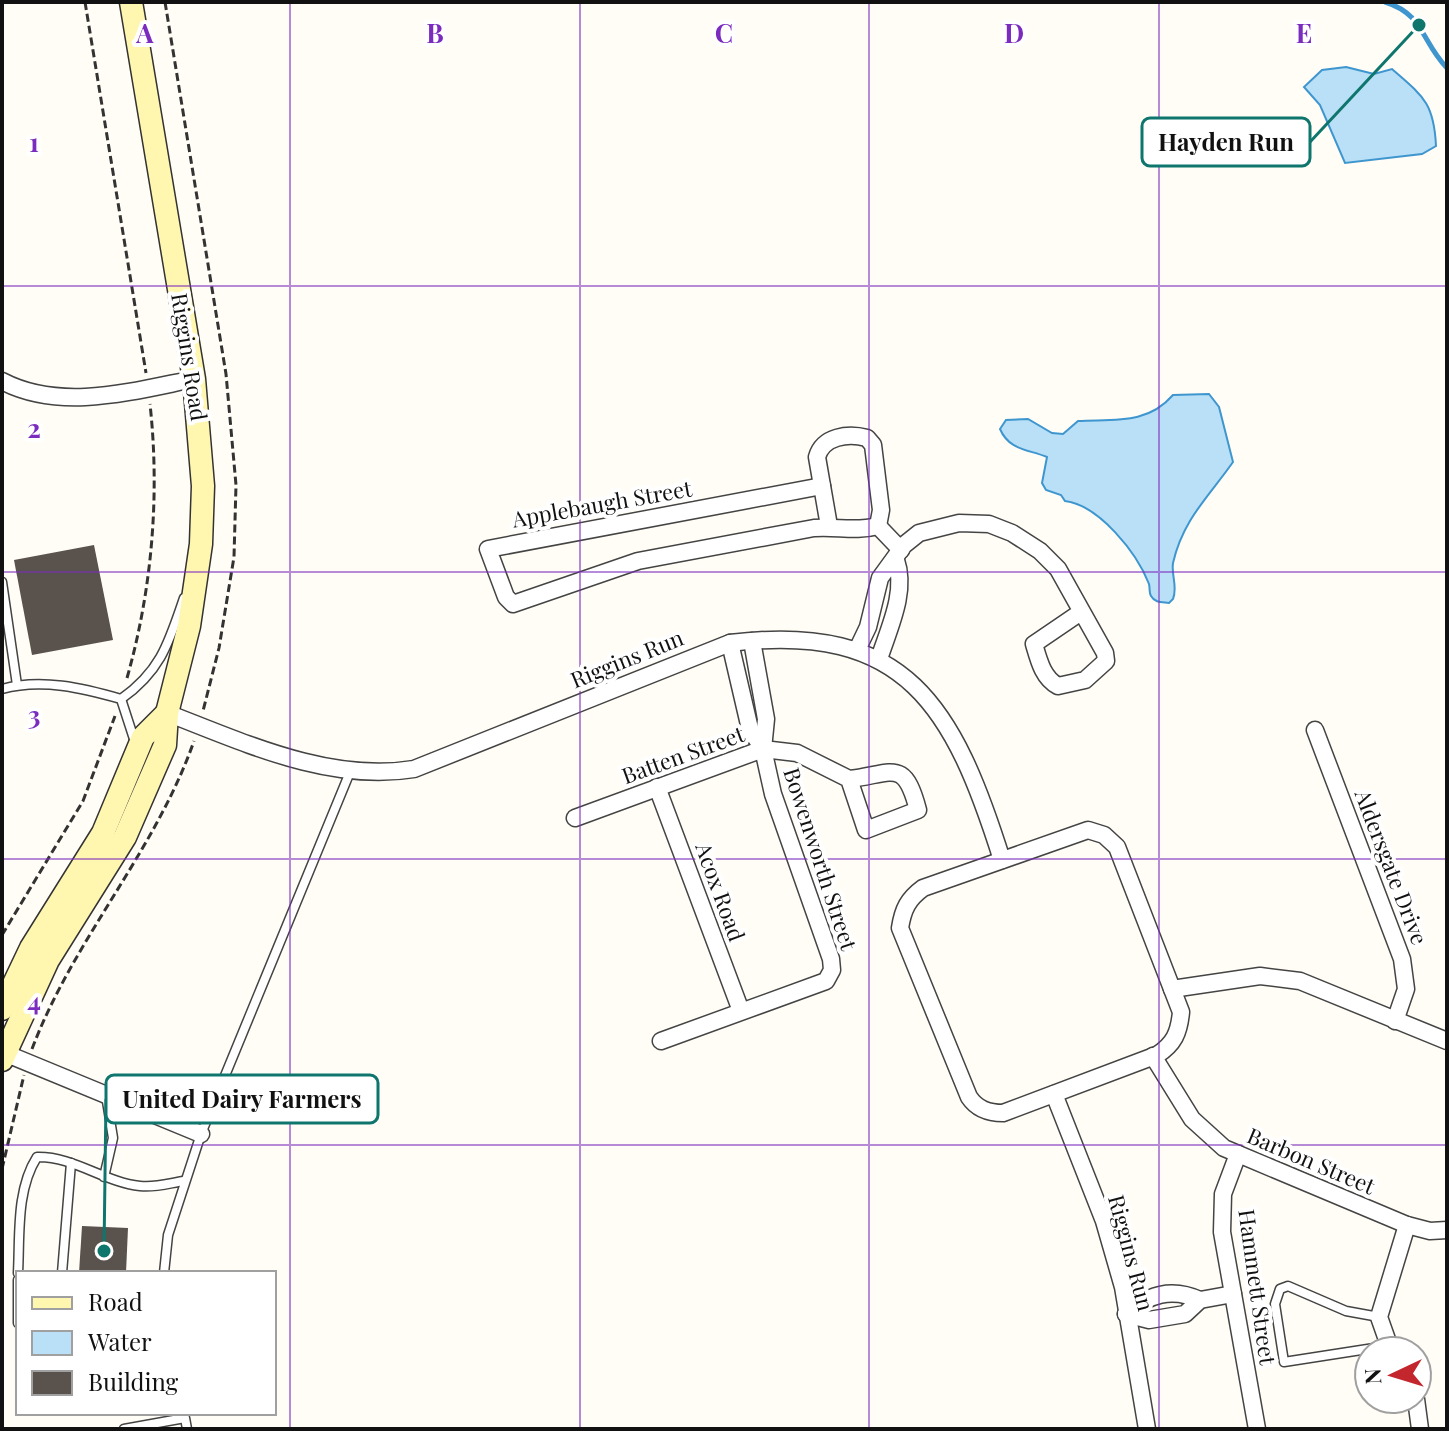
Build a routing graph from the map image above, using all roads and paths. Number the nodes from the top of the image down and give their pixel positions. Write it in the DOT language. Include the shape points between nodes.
graph roads {
  1 [pos="85,2"];
  2 [pos="131,2"];
  3 [pos="165,2"];
  4 [pos="194,379"];
  5 [pos="2,381"];
  6 [pos="148,388"];
  7 [pos="822,486"];
  8 [pos="829,526"];
  9 [pos="878,526"];
  10 [pos="201,544"];
  11 [pos="898,555"];
  12 [pos="2,582"];
  13 [pos="873,606"];
  14 [pos="4,608"];
  15 [pos="895,610"];
  16 [pos="1081,612"];
  17 [pos="752,641"];
  18 [pos="730,643"];
  19 [pos="857,650"];
  20 [pos="879,659"];
  21 [pos="17,685"];
  22 [pos="2,689"];
  23 [pos="121,699"];
  24 [pos="167,713"];
  25 [pos="199,725"];
  26 [pos="1315,730"];
  27 [pos="763,749"];
  28 [pos="135,756"];
  29 [pos="350,772"];
  30 [pos="849,779"];
  31 [pos="657,787"];
  32 [pos="575,818"];
  33 [pos="1002,860"];
  34 [pos="2,935"];
  35 [pos="1172,989"];
  36 [pos="2,1009"];
  37 [pos="741,1011"];
  38 [pos="1395,1021"];
  39 [pos="661,1041"];
  40 [pos="1447,1041"];
  41 [pos="3,1055"];
  42 [pos="1153,1056"];
  43 [pos="27,1063"];
  44 [pos="1054,1094"];
  45 [pos="106,1095"];
  46 [pos="201,1134"];
  47 [pos="1238,1154"];
  48 [pos="71,1163"];
  49 [pos="2,1169"];
  50 [pos="104,1177"];
  51 [pos="184,1181"];
  52 [pos="1407,1225"];
  53 [pos="1447,1230"];
  54 [pos="18,1271"];
  55 [pos="62,1271"];
  56 [pos="164,1271"];
  57 [pos="1170,1294"];
  58 [pos="1233,1294"];
  59 [pos="1200,1300"];
  60 [pos="1126,1314"];
  61 [pos="1174,1316"];
  62 [pos="1379,1317"];
  63 [pos="1385,1335"];
  64 [pos="1353,1353"];
  65 [pos="185,1415"];
  66 [pos="124,1429"];
  67 [pos="187,1429"];
  68 [pos="1147,1429"];
  69 [pos="1257,1429"];
  1 -- 6 [label="path"];
  2 -- 4 [label="main road, Riggins Road"];
  3 -- 25 [label="path" via="226,374 236,485 234,557"];
  4 -- 6 [label="street"];
  4 -- 10 [label="main road, Riggins Road" via="203,486"];
  5 -- 6 [label="street" via="81,398"];
  6 -- 23 [label="path" via="155,491 151,550 140,632"];
  7 -- 8 [label="street"];
  7 -- 8 [label="street, Applebaugh Street" via="488,549 513,604 638,561"];
  7 -- 9 [label="street" via="820,447 854,435 867,438 873,445"];
  8 -- 9 [label="street, Applebaugh Street"];
  9 -- 11 [label="street"];
  10 -- 23 [label="lane" via="160,664"];
  10 -- 24 [label="main road, Riggins Road" via="189,626"];
  11 -- 13 [label="street" via="880,578"];
  11 -- 15 [label="street"];
  11 -- 16 [label="street" via="919,533 937,526 989,524 1040,551 1058,569"];
  12 -- 14 [label="lane"];
  13 -- 15 [label="lane"];
  13 -- 19 [label="street"];
  14 -- 21 [label="lane"];
  15 -- 20 [label="street"];
  16 -- 16 [label="street" via="1106,661 1085,680 1058,686 1041,667 1034,644"];
  17 -- 18 [label="street, Riggins Run"];
  17 -- 19 [label="street, Riggins Run" via="802,640"];
  17 -- 27 [label="street, Bowenworth Street" via="766,719"];
  18 -- 27 [label="street, Bowenworth Street" via="750,729"];
  18 -- 29 [label="street, Riggins Run" via="414,769"];
  19 -- 20 [label="street, Riggins Run"];
  20 -- 33 [label="street, Riggins Run" via="905,674 931,701 984,803"];
  21 -- 22 [label="lane"];
  21 -- 23 [label="lane" via="91,690"];
  23 -- 28 [label="lane" via="135,738"];
  23 -- 34 [label="path" via="83,801"];
  24 -- 25 [label="street, Riggins Run"];
  24 -- 28 [label="main road, Riggins Road" via="143,737"];
  24 -- 41 [label="main road, Riggins Road" via="165,745 125,837 48,960"];
  25 -- 29 [label="street, Riggins Run"];
  25 -- 43 [label="path" via="161,820 60,989"];
  26 -- 38 [label="street, Aldersgate Drive" via="1402,959 1406,989"];
  27 -- 30 [label="street, Batten Street" via="797,753"];
  27 -- 31 [label="street, Batten Street"];
  27 -- 37 [label="street, Bowenworth Street" via="832,970 826,981"];
  28 -- 36 [label="main road, Riggins Road" via="103,833 31,948"];
  29 -- 46 [label="lane"];
  30 -- 30 [label="street" via="866,830 918,810 911,783 900,774 889,771"];
  31 -- 32 [label="street, Batten Street"];
  31 -- 37 [label="street, Acox Road"];
  33 -- 35 [label="street" via="1077,832 1104,835 1117,847"];
  33 -- 44 [label="street" via="923,888 902,911 900,928 974,1105 1003,1113"];
  35 -- 38 [label="street" via="1260,976 1300,981"];
  35 -- 42 [label="street" via="1181,1012 1179,1028 1169,1047"];
  37 -- 39 [label="street"];
  38 -- 40 [label="street"];
  41 -- 43 [label="street"];
  42 -- 44 [label="street"];
  42 -- 47 [label="street, Barbon Street" via="1192,1119"];
  43 -- 45 [label="street"];
  43 -- 49 [label="path"];
  44 -- 60 [label="street, Riggins Run" via="1104,1221"];
  45 -- 46 [label="street"];
  45 -- 50 [label="lane" via="113,1138"];
  46 -- 51 [label="lane"];
  47 -- 52 [label="street, Barbon Street"];
  47 -- 58 [label="street, Hammett Street" via="1221,1213"];
  48 -- 50 [label="lane"];
  48 -- 54 [label="lane" via="37,1157 29,1170"];
  48 -- 55 [label="lane"];
  50 -- 51 [label="lane" via="140,1186"];
  51 -- 56 [label="lane" via="168,1235"];
  52 -- 53 [label="street, Barbon Street"];
  52 -- 62 [label="street"];
  57 -- 59 [label="street" via="1182,1292"];
  57 -- 60 [label="street" via="1145,1297"];
  57 -- 61 [label="lane"];
  58 -- 59 [label="street"];
  58 -- 69 [label="street, Hammett Street"];
  59 -- 61 [label="street" via="1185,1314"];
  60 -- 61 [label="street" via="1149,1320"];
  60 -- 68 [label="street, Riggins Run"];
  62 -- 63 [label="street"];
  62 -- 64 [label="lane" via="1346,1311 1288,1286 1280,1289 1275,1304 1284,1362"];
  65 -- 66 [label="lane"];
  65 -- 67 [label="lane"];
}
